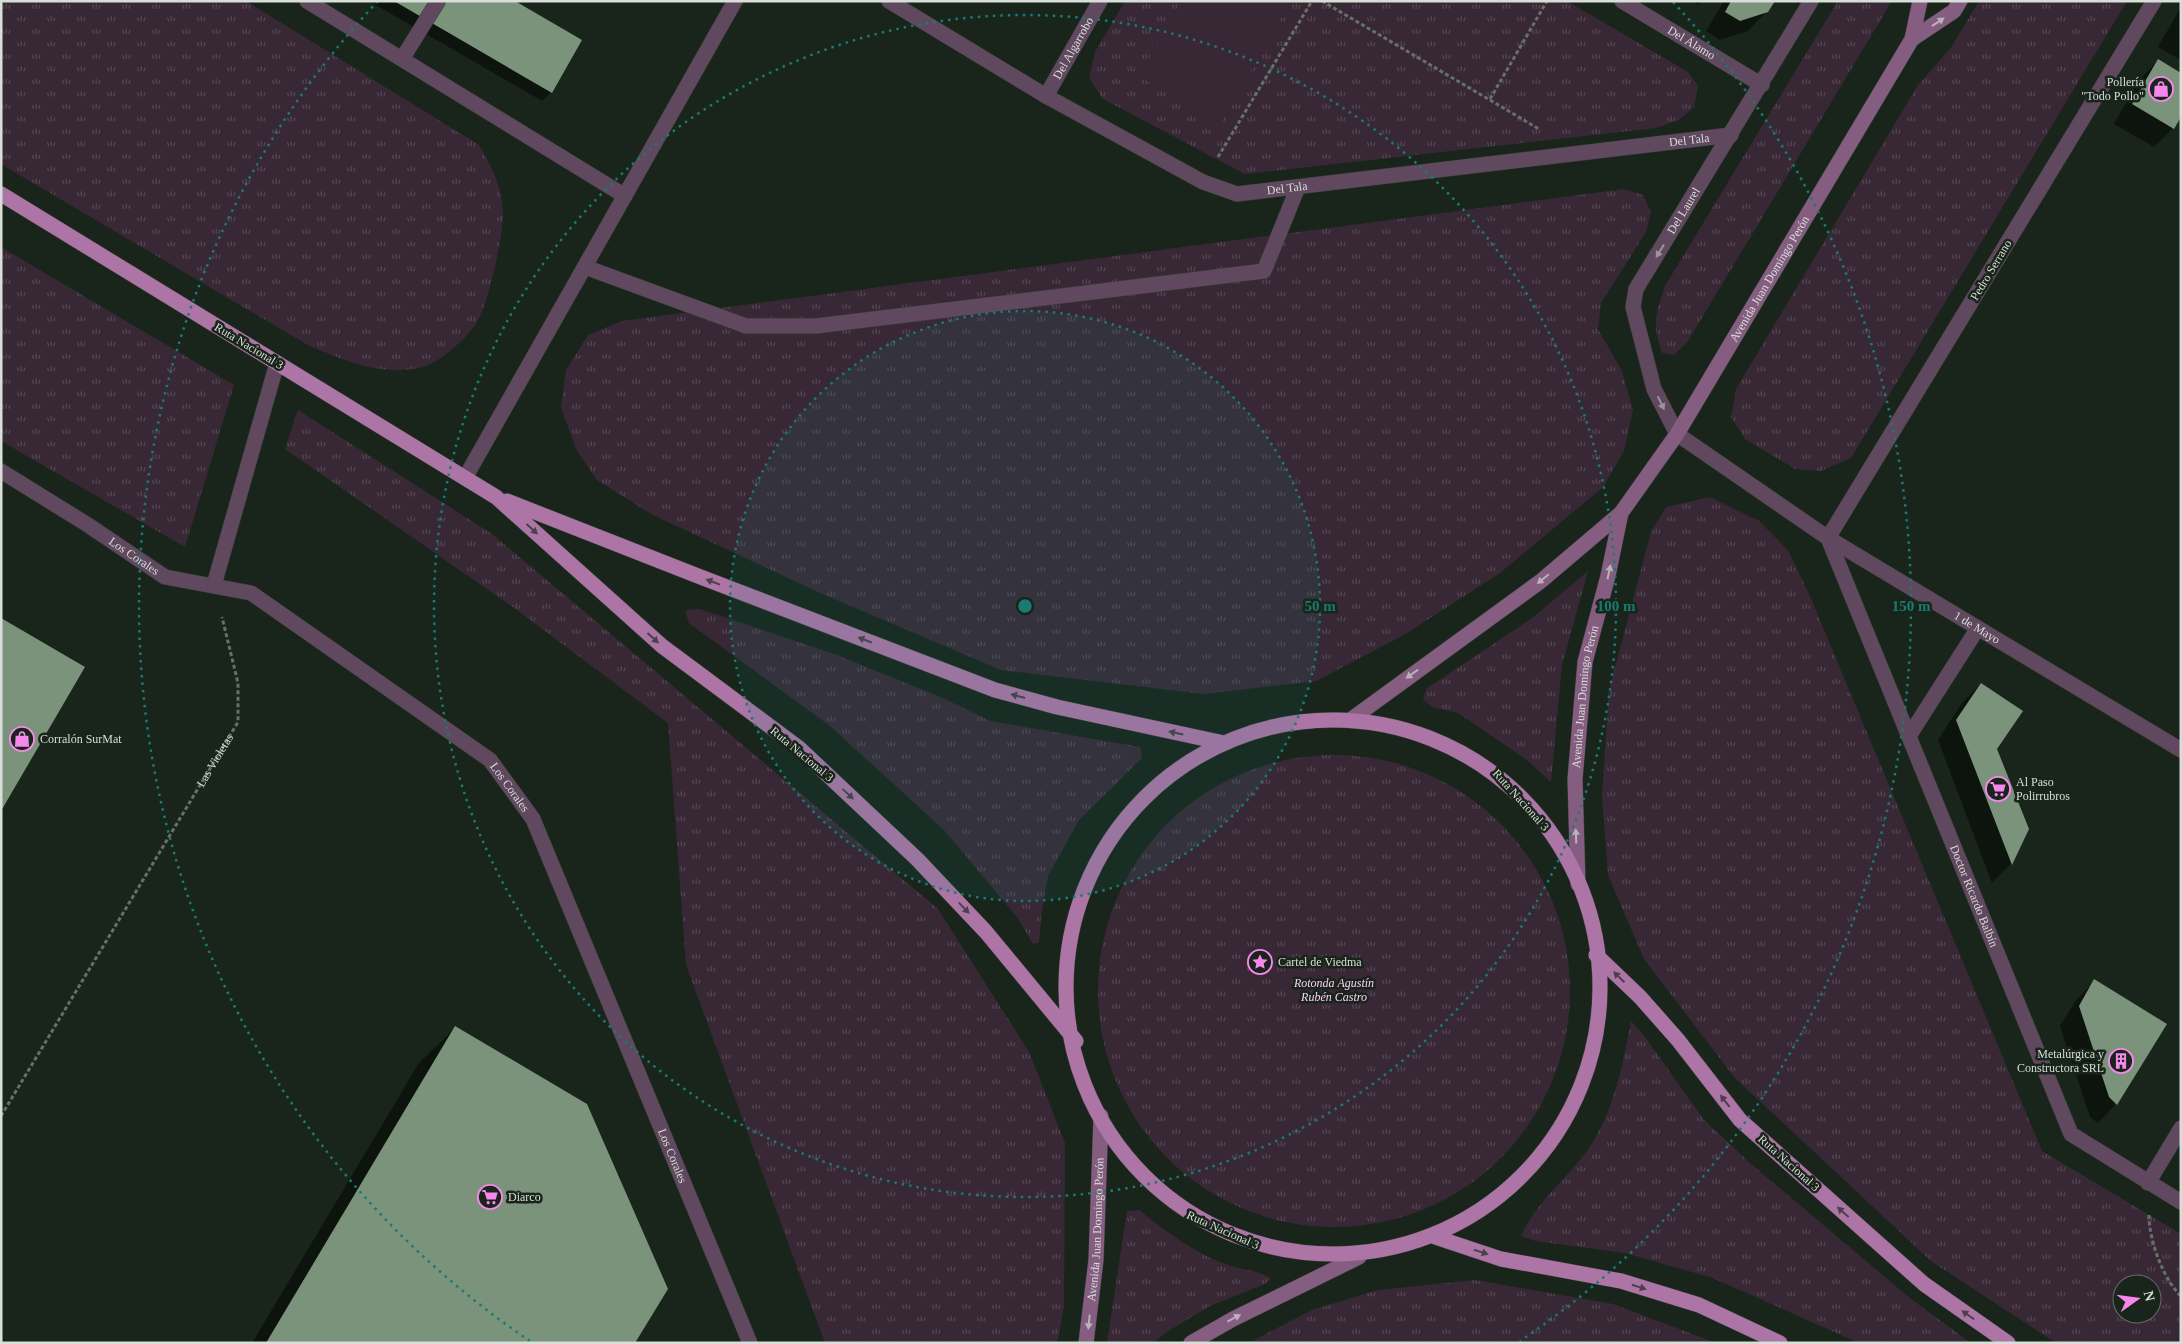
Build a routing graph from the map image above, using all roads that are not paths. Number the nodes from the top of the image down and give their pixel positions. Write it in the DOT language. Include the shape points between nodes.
graph roads {
  1 [pos="307,1"];
  2 [pos="438,1"];
  3 [pos="735,1"];
  4 [pos="889,1"];
  5 [pos="1100,1"];
  6 [pos="1622,1"];
  7 [pos="1812,1"];
  8 [pos="1920,1"];
  9 [pos="1960,1"];
  10 [pos="2154,1"];
  11 [pos="1912,40"];
  12 [pos="402,60"];
  13 [pos="1762,85"];
  14 [pos="1046,96"];
  15 [pos="1731,135"];
  16 [pos="1298,187"];
  17 [pos="1,194"];
  18 [pos="625,196"];
  19 [pos="585,266"];
  20 [pos="277,363"];
  21 [pos="1677,434"];
  22 [pos="1,471"];
  23 [pos="465,478"];
  24 [pos="496,497"];
  25 [pos="1620,513"];
  26 [pos="1828,538"];
  27 [pos="214,585"];
  28 [pos="1978,628"];
  29 [pos="1352,718"];
  30 [pos="1909,736"];
  31 [pos="1224,743"];
  32 [pos="2181,750"];
  33 [pos="1578,884"];
  34 [pos="1596,955"];
  35 [pos="1077,1043"];
  36 [pos="1101,1116"];
  37 [pos="2181,1128"];
  38 [pos="2148,1183"];
  39 [pos="2181,1202"];
  40 [pos="1435,1237"];
  41 [pos="1359,1257"];
  42 [pos="750,1343"];
  43 [pos="1086,1343"];
  44 [pos="1191,1343"];
  45 [pos="1780,1343"];
  46 [pos="2008,1343"];
  1 -- 12 [label="street"];
  2 -- 12 [label="street"];
  3 -- 18 [label="street"];
  4 -- 14 [label="street, Del Tala"];
  5 -- 14 [label="street, Del Algarrobo"];
  6 -- 13 [label="street, Del Álamo"];
  7 -- 13 [label="street, Del Laurel"];
  8 -- 11 [label="main road, Avenida Juan Domingo Perón"];
  11 -- 9 [label="main road, Avenida Juan Domingo Perón, one-way" via="1954,11"];
  10 -- 26 [label="street, Pedro Serrano"];
  11 -- 21 [label="main road, Avenida Juan Domingo Perón"];
  12 -- 18 [label="street"];
  13 -- 15 [label="street, Del Laurel"];
  14 -- 16 [label="street, Del Tala" via="1204,182 1238,194"];
  15 -- 16 [label="street, Del Tala"];
  15 -- 21 [label="street, Del Laurel, one-way" via="1636,289 1633,307 1654,389"];
  16 -- 19 [label="street" via="1264,271 816,326 746,326"];
  17 -- 20 [label="highway, Ruta Nacional 3"];
  18 -- 19 [label="street"];
  19 -- 23 [label="street"];
  20 -- 23 [label="highway, Ruta Nacional 3"];
  20 -- 27 [label="street"];
  21 -- 25 [label="main road, Avenida Juan Domingo Perón"];
  21 -- 26 [label="street, 1 de Mayo"];
  22 -- 27 [label="street, Los Corales" via="164,577"];
  23 -- 24 [label="highway, Ruta Nacional 3"];
  31 -- 24 [label="highway, Ruta Nacional 3, one-way" via="995,690"];
  24 -- 35 [label="highway, Ruta Nacional 3, one-way" via="662,646 799,748 917,859 986,932"];
  25 -- 29 [label="main road, Avenida Juan Domingo Perón, one-way" via="1541,581"];
  33 -- 25 [label="main road, Avenida Juan Domingo Perón, one-way" via="1575,779 1585,662 1608,576"];
  26 -- 28 [label="street, 1 de Mayo"];
  26 -- 30 [label="street, Doctor Ricardo Balbín"];
  27 -- 42 [label="street, Los Corales" via="252,593 490,760 533,819"];
  28 -- 30 [label="street"];
  28 -- 32 [label="street, 1 de Mayo"];
  29 -- 31 [label="highway, Ruta Nacional 3" via="1312,719"];
  29 -- 33 [label="highway, Ruta Nacional 3" via="1394,723 1444,741 1490,766 1519,794 1567,852"];
  30 -- 38 [label="street, Doctor Ricardo Balbín" via="2071,1134"];
  31 -- 35 [label="highway, Ruta Nacional 3" via="1185,760 1120,823 1079,907 1068,990"];
  33 -- 34 [label="highway, Ruta Nacional 3"];
  34 -- 40 [label="highway, Ruta Nacional 3" via="1594,1033 1564,1124 1510,1190"];
  46 -- 34 [label="highway, Ruta Nacional 3, one-way" via="1924,1284 1740,1120 1678,1040 1640,997"];
  35 -- 36 [label="highway, Ruta Nacional 3" via="1084,1079"];
  36 -- 41 [label="highway, Ruta Nacional 3" via="1128,1163 1184,1214 1275,1253"];
  36 -- 43 [label="main road, Avenida Juan Domingo Perón, one-way" via="1096,1260"];
  37 -- 38 [label="street"];
  38 -- 39 [label="street, Doctor Ricardo Balbín"];
  40 -- 41 [label="highway, Ruta Nacional 3"];
  40 -- 45 [label="highway, one-way" via="1501,1259 1621,1281 1699,1305"];
  44 -- 41 [label="main road, one-way" via="1233,1318"];
}
